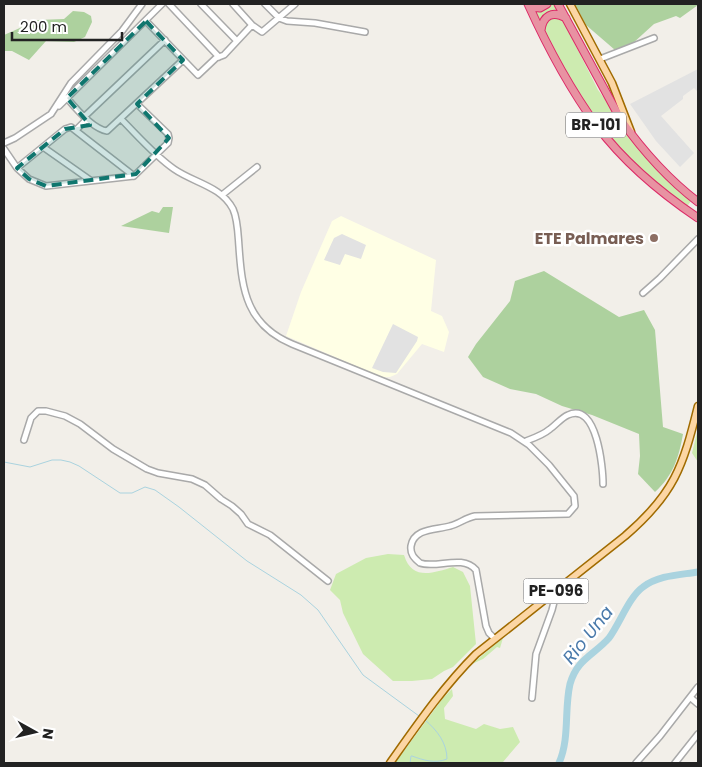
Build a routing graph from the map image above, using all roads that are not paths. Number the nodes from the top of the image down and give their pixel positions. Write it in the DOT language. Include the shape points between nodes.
graph roads {
  1 [pos="142,4"];
  2 [pos="162,4"];
  3 [pos="169,4"];
  4 [pos="201,4"];
  5 [pos="233,4"];
  6 [pos="265,4"];
  7 [pos="295,4"];
  8 [pos="547,4"];
  9 [pos="558,4"];
  10 [pos="570,4"];
  11 [pos="529,6"];
  12 [pos="278,18"];
  13 [pos="566,18"];
  14 [pos="146,21"];
  15 [pos="252,25"];
  16 [pos="541,30"];
  17 [pos="365,32"];
  18 [pos="654,38"];
  19 [pos="165,40"];
  20 [pos="237,40"];
  21 [pos="219,57"];
  22 [pos="600,59"];
  23 [pos="183,60"];
  24 [pos="68,98"];
  25 [pos="137,104"];
  26 [pos="55,110"];
  27 [pos="86,118"];
  28 [pos="121,119"];
  29 [pos="76,130"];
  30 [pos="633,136"];
  31 [pos="4,143"];
  32 [pos="43,147"];
  33 [pos="4,149"];
  34 [pos="156,154"];
  35 [pos="257,167"];
  36 [pos="18,168"];
  37 [pos="134,176"];
  38 [pos="90,180"];
  39 [pos="222,195"];
  40 [pos="698,202"];
  41 [pos="698,218"];
  42 [pos="698,240"];
  43 [pos="643,293"];
  44 [pos="698,406"];
  45 [pos="24,440"];
  46 [pos="526,441"];
  47 [pos="602,484"];
  48 [pos="328,581"];
  49 [pos="557,590"];
  50 [pos="494,638"];
  51 [pos="698,687"];
  52 [pos="532,698"];
  53 [pos="691,698"];
  54 [pos="698,704"];
  55 [pos="698,734"];
  56 [pos="390,763"];
  57 [pos="636,763"];
  58 [pos="676,763"];
  1 -- 26 [label="street" via="122,31 71,83"];
  2 -- 14 [label="street"];
  3 -- 21 [label="street"];
  4 -- 20 [label="street"];
  5 -- 15 [label="street"];
  6 -- 12 [label="street"];
  7 -- 12 [label="street"];
  8 -- 11 [label="highway" via="540,8"];
  9 -- 13 [label="highway, BR-101"];
  10 -- 22 [label="main road"];
  11 -- 16 [label="highway, BR-101"];
  12 -- 15 [label="street" via="264,32"];
  12 -- 17 [label="street"];
  13 -- 16 [label="highway" via="549,15 544,19"];
  13 -- 30 [label="highway, BR-101" via="615,110"];
  14 -- 19 [label="street"];
  14 -- 24 [label="street"];
  15 -- 20 [label="street"];
  16 -- 41 [label="highway, BR-101" via="597,126 636,169"];
  18 -- 22 [label="street"];
  19 -- 23 [label="street"];
  19 -- 27 [label="street"];
  20 -- 21 [label="street"];
  21 -- 23 [label="street" via="198,75"];
  22 -- 30 [label="main road"];
  23 -- 25 [label="street"];
  24 -- 26 [label="street"];
  24 -- 27 [label="street"];
  25 -- 28 [label="street"];
  25 -- 34 [label="street" via="169,136 168,143"];
  26 -- 31 [label="street"];
  27 -- 28 [label="street" via="105,132"];
  27 -- 29 [label="street"];
  28 -- 34 [label="street"];
  29 -- 32 [label="street" via="68,128"];
  29 -- 37 [label="street"];
  30 -- 40 [label="highway, BR-101" via="668,176"];
  32 -- 36 [label="street"];
  32 -- 38 [label="street"];
  33 -- 36 [label="street"];
  34 -- 37 [label="street"];
  34 -- 39 [label="street" via="175,170"];
  35 -- 39 [label="street"];
  36 -- 38 [label="street" via="36,183 46,186"];
  37 -- 38 [label="street"];
  39 -- 46 [label="street" via="236,218 247,299 256,317 270,331 292,344 511,432"];
  42 -- 43 [label="street"];
  44 -- 49 [label="main road, PE-096" via="678,475 660,502 642,521"];
  45 -- 48 [label="street" via="31,418 38,411 65,416 147,469 205,485 232,506 248,524 270,535"];
  46 -- 47 [label="street" via="548,431 567,415 580,414 588,420 595,433 603,469"];
  46 -- 50 [label="street" via="574,496 575,506 571,512 563,515 468,517 448,527 423,531 412,542 411,548 415,559 424,564 465,563 474,567 486,626"];
  49 -- 50 [label="main road, PE-096"];
  49 -- 52 [label="street" via="536,654"];
  50 -- 56 [label="main road, PE-096" via="447,684"];
  51 -- 53 [label="street"];
  53 -- 54 [label="street"];
  53 -- 57 [label="street"];
  55 -- 58 [label="street"];
}
